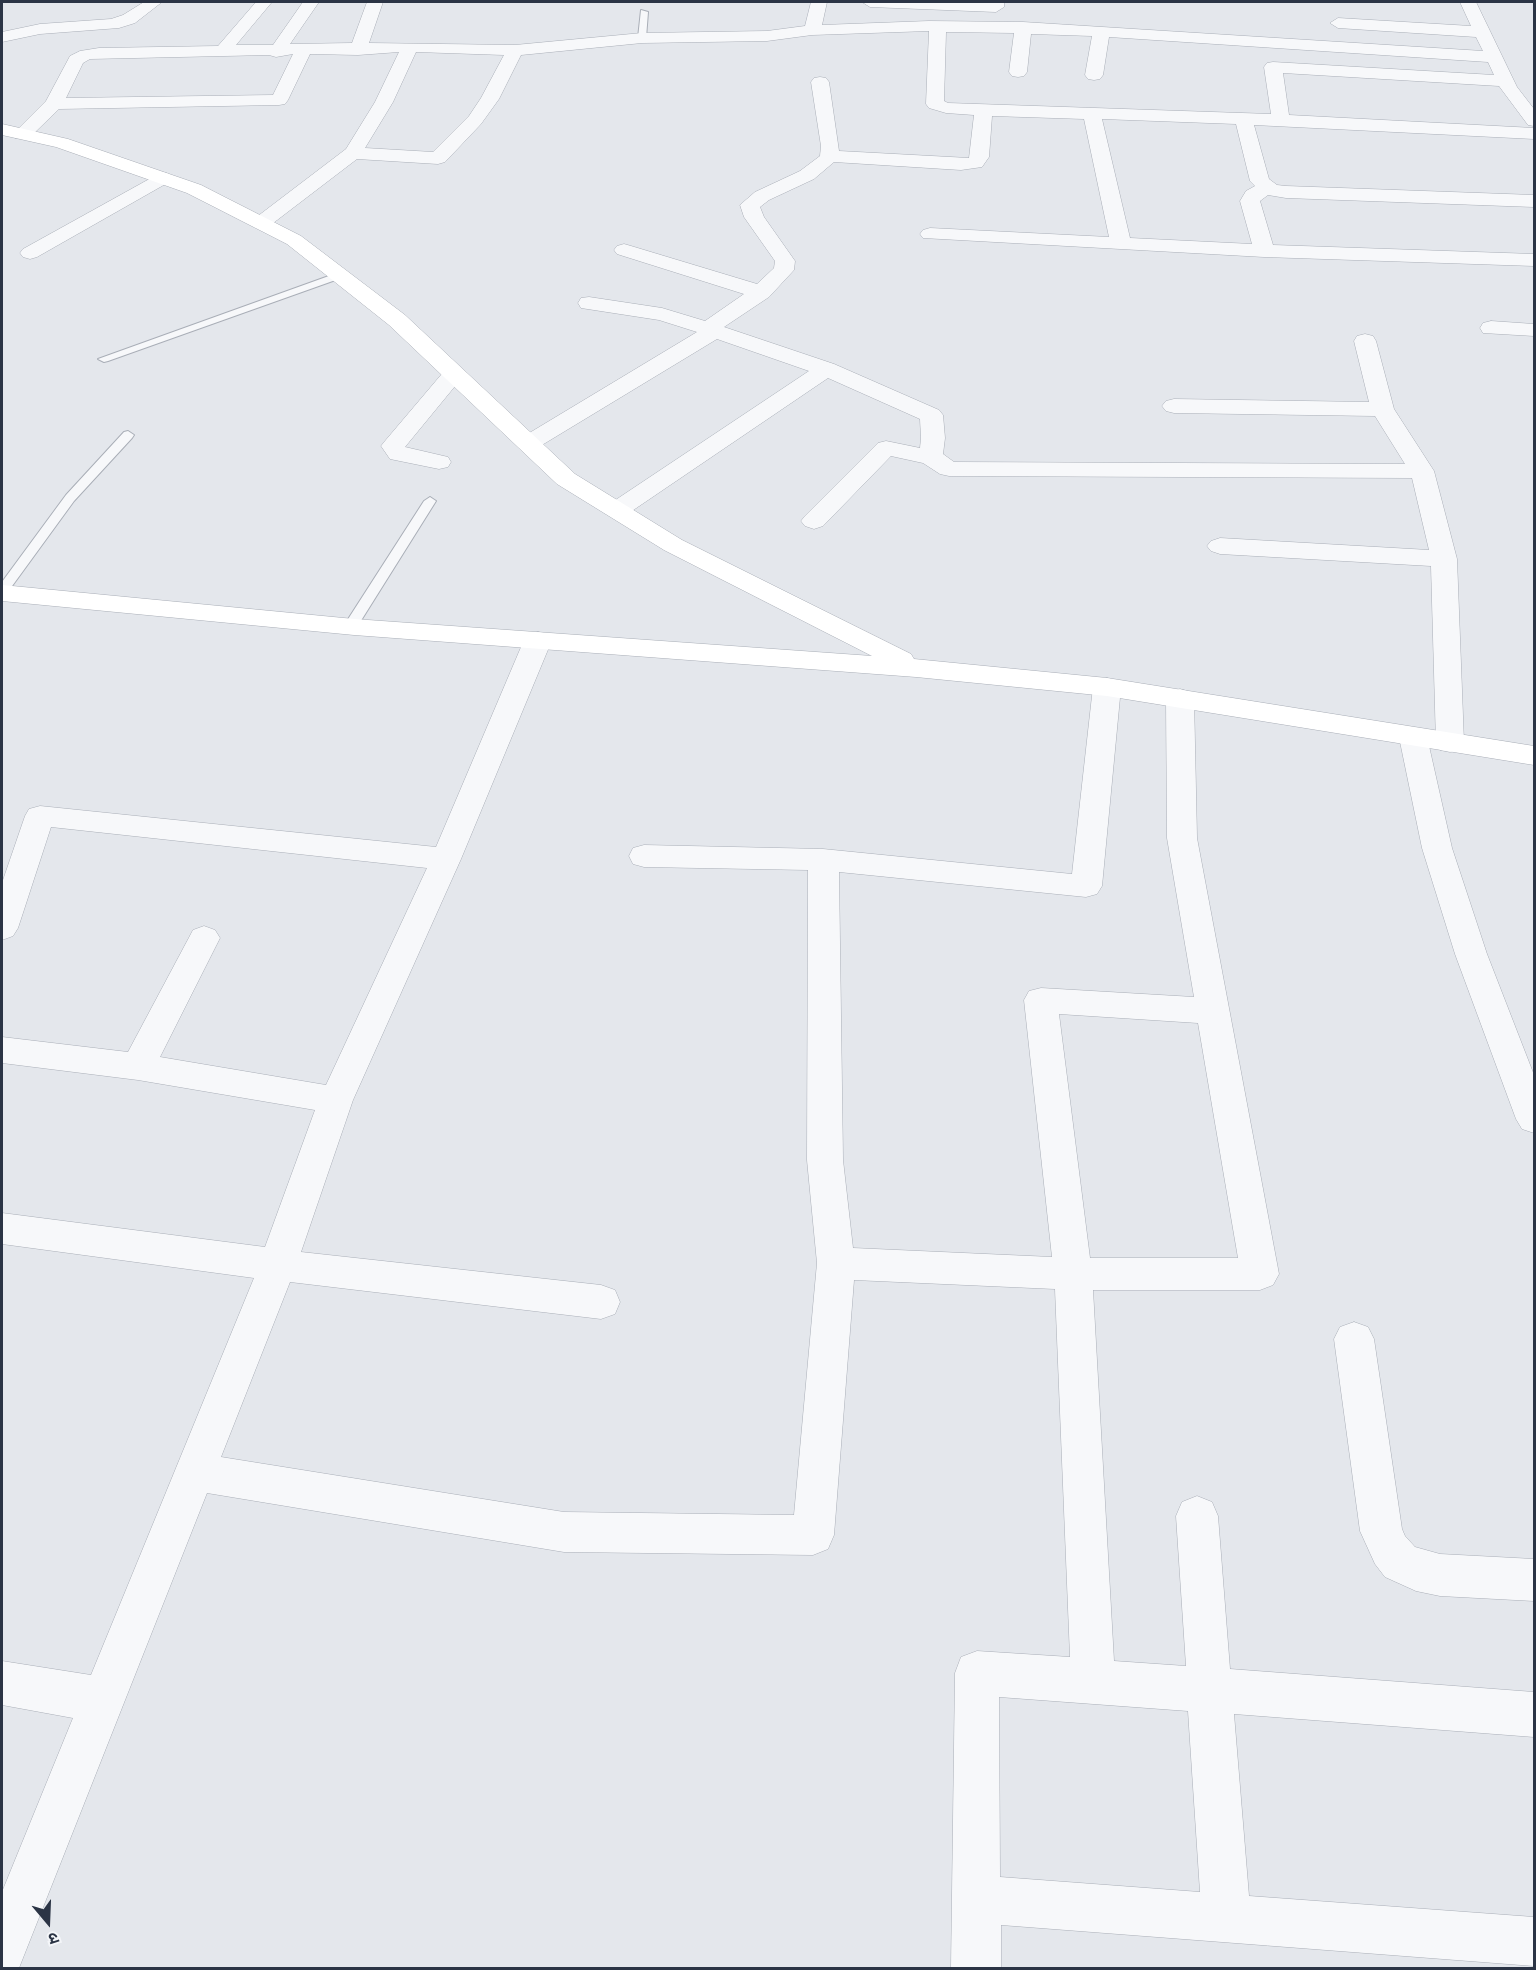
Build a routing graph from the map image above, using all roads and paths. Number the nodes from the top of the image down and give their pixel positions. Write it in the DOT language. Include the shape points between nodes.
graph roads {
  1 [pos="154,2"];
  2 [pos="264,2"];
  3 [pos="311,2"];
  4 [pos="375,2"];
  5 [pos="819,2"];
  6 [pos="870,2"];
  7 [pos="996,2"];
  8 [pos="1468,2"];
  9 [pos="644,12"];
  10 [pos="1338,23"];
  11 [pos="938,26"];
  12 [pos="1023,27"];
  13 [pos="812,30"];
  14 [pos="1101,31"];
  15 [pos="1481,32"];
  16 [pos="2,37"];
  17 [pos="642,38"];
  18 [pos="410,47"];
  19 [pos="223,50"];
  20 [pos="358,50"];
  21 [pos="515,50"];
  22 [pos="190,51"];
  23 [pos="303,51"];
  24 [pos="276,52"];
  25 [pos="1492,57"];
  26 [pos="1018,72"];
  27 [pos="1094,75"];
  28 [pos="820,82"];
  29 [pos="1507,84"];
  30 [pos="1534,89"];
  31 [pos="171,101"];
  32 [pos="54,104"];
  33 [pos="983,110"];
  34 [pos="1092,114"];
  35 [pos="1244,120"];
  36 [pos="1281,120"];
  37 [pos="1534,121"];
  38 [pos="12,132"];
  39 [pos="1534,134"];
  40 [pos="353,153"];
  41 [pos="829,156"];
  42 [pos="162,178"];
  43 [pos="1267,188"];
  44 [pos="1534,201"];
  45 [pos="261,223"];
  46 [pos="930,234"];
  47 [pos="1121,244"];
  48 [pos="624,250"];
  49 [pos="1264,251"];
  50 [pos="30,253"];
  51 [pos="1534,260"];
  52 [pos="340,276"];
  53 [pos="761,292"];
  54 [pos="589,303"];
  55 [pos="1491,328"];
  56 [pos="711,330"];
  57 [pos="1534,330"];
  58 [pos="1365,341"];
  59 [pos="104,359"];
  60 [pos="826,369"];
  61 [pos="454,374"];
  62 [pos="1174,406"];
  63 [pos="1382,409"];
  64 [pos="128,435"];
  65 [pos="530,443"];
  66 [pos="932,457"];
  67 [pos="440,462"];
  68 [pos="1422,471"];
  69 [pos="430,501"];
  70 [pos="617,510"];
  71 [pos="814,521"];
  72 [pos="1220,546"];
  73 [pos="1444,559"];
  74 [pos="2,592"];
  75 [pos="350,627"];
  76 [pos="538,640"];
  77 [pos="916,668"];
  78 [pos="1107,687"];
  79 [pos="1180,698"];
  80 [pos="1413,736"];
  81 [pos="1450,742"];
  82 [pos="1534,756"];
  83 [pos="644,856"];
  84 [pos="446,859"];
  85 [pos="823,860"];
  86 [pos="2,928"];
  87 [pos="204,938"];
  88 [pos="1213,1011"];
  89 [pos="2,1050"];
  90 [pos="138,1067"];
  91 [pos="336,1100"];
  92 [pos="1534,1119"];
  93 [pos="2,1228"];
  94 [pos="836,1263"];
  95 [pos="278,1265"];
  96 [pos="1073,1274"];
  97 [pos="601,1302"];
  98 [pos="1354,1340"];
  99 [pos="195,1472"];
  100 [pos="1197,1516"];
  101 [pos="1534,1580"];
  102 [pos="1094,1682"];
  103 [pos="2,1683"];
  104 [pos="1211,1690"];
  105 [pos="103,1700"];
  106 [pos="1534,1714"];
  107 [pos="975,1899"];
  108 [pos="1226,1918"];
  109 [pos="1534,1942"];
  110 [pos="2,1952"];
  111 [pos="976,1968"];
  1 -- 16 [label="street" via="129,19 113,24 33,30"];
  2 -- 19 [label="street"];
  3 -- 24 [label="street"];
  4 -- 20 [label="street"];
  5 -- 13 [label="street"];
  6 -- 7 [label="street" via="996,7"];
  8 -- 15 [label="street"];
  9 -- 17 [label="lane"];
  10 -- 15 [label="street"];
  11 -- 12 [label="street"];
  11 -- 13 [label="street"];
  11 -- 33 [label="street" via="935,104"];
  12 -- 14 [label="street"];
  12 -- 26 [label="street"];
  13 -- 17 [label="street" via="766,36"];
  14 -- 25 [label="street"];
  14 -- 27 [label="street"];
  15 -- 25 [label="street"];
  17 -- 21 [label="street"];
  18 -- 20 [label="street"];
  18 -- 21 [label="street"];
  18 -- 40 [label="street" via="384,102"];
  19 -- 22 [label="street"];
  19 -- 24 [label="street"];
  20 -- 23 [label="street"];
  21 -- 40 [label="street" via="490,99 438,158"];
  22 -- 31 [label="street"];
  22 -- 32 [label="street" via="80,57"];
  23 -- 24 [label="street"];
  23 -- 31 [label="street" via="279,100"];
  25 -- 29 [label="street"];
  28 -- 41 [label="street"];
  29 -- 30 [label="street"];
  29 -- 36 [label="street" via="1273,67"];
  29 -- 37 [label="street"];
  31 -- 32 [label="street"];
  32 -- 38 [label="street"];
  33 -- 34 [label="street"];
  33 -- 41 [label="street" via="980,157 975,163"];
  34 -- 35 [label="street"];
  34 -- 47 [label="street"];
  35 -- 36 [label="street"];
  35 -- 43 [label="street" via="1260,181"];
  36 -- 39 [label="street"];
  38 -- 42 [label="street" via="61,143"];
  40 -- 45 [label="street"];
  41 -- 53 [label="street" via="807,175 762,196 750,206 786,265"];
  42 -- 45 [label="street" via="194,189"];
  42 -- 50 [label="street"];
  43 -- 44 [label="street" via="1286,192"];
  43 -- 49 [label="street" via="1250,201"];
  45 -- 52 [label="street" via="294,240"];
  46 -- 47 [label="street"];
  47 -- 49 [label="street"];
  48 -- 53 [label="street"];
  49 -- 51 [label="street"];
  52 -- 59 [label="lane"];
  52 -- 61 [label="street" via="397,320"];
  53 -- 56 [label="street"];
  54 -- 56 [label="street" via="662,314"];
  55 -- 57 [label="street"];
  56 -- 60 [label="street"];
  56 -- 65 [label="street"];
  58 -- 63 [label="street"];
  60 -- 66 [label="street" via="930,415"];
  60 -- 70 [label="street"];
  61 -- 65 [label="street"];
  61 -- 67 [label="street" via="393,446 398,454"];
  62 -- 63 [label="street"];
  63 -- 68 [label="street"];
  64 -- 74 [label="lane" via="70,498"];
  65 -- 70 [label="street" via="567,479"];
  66 -- 68 [label="street" via="949,469"];
  66 -- 71 [label="street" via="886,448"];
  68 -- 73 [label="street"];
  69 -- 75 [label="lane"];
  70 -- 77 [label="street" via="673,545"];
  72 -- 73 [label="street"];
  73 -- 81 [label="street"];
  74 -- 75 [label="street"];
  75 -- 76 [label="street"];
  76 -- 77 [label="street"];
  76 -- 84 [label="street"];
  77 -- 78 [label="street"];
  78 -- 79 [label="street"];
  78 -- 85 [label="street" via="1086,886"];
  79 -- 80 [label="street"];
  79 -- 88 [label="street" via="1182,838"];
  80 -- 81 [label="street"];
  80 -- 92 [label="street" via="1444,869 1471,954"];
  81 -- 82 [label="street"];
  83 -- 85 [label="street"];
  84 -- 86 [label="street" via="40,816"];
  84 -- 91 [label="street"];
  85 -- 94 [label="street" via="825,1160"];
  87 -- 90 [label="street"];
  88 -- 96 [label="street" via="1041,1000"];
  88 -- 96 [label="street" via="1260,1274"];
  89 -- 90 [label="street"];
  90 -- 91 [label="street"];
  91 -- 95 [label="street"];
  93 -- 95 [label="street"];
  94 -- 96 [label="street"];
  94 -- 99 [label="street" via="813,1535 564,1532"];
  95 -- 97 [label="street"];
  95 -- 99 [label="street"];
  96 -- 102 [label="street"];
  98 -- 101 [label="street" via="1381,1531 1390,1550 1400,1562 1416,1570 1440,1575"];
  99 -- 105 [label="street"];
  100 -- 104 [label="street"];
  102 -- 104 [label="street"];
  102 -- 107 [label="street" via="977,1673"];
  103 -- 105 [label="street"];
  104 -- 106 [label="street"];
  104 -- 108 [label="street"];
  105 -- 110 [label="street"];
  107 -- 108 [label="street"];
  107 -- 111 [label="street"];
  108 -- 109 [label="street"];
}
